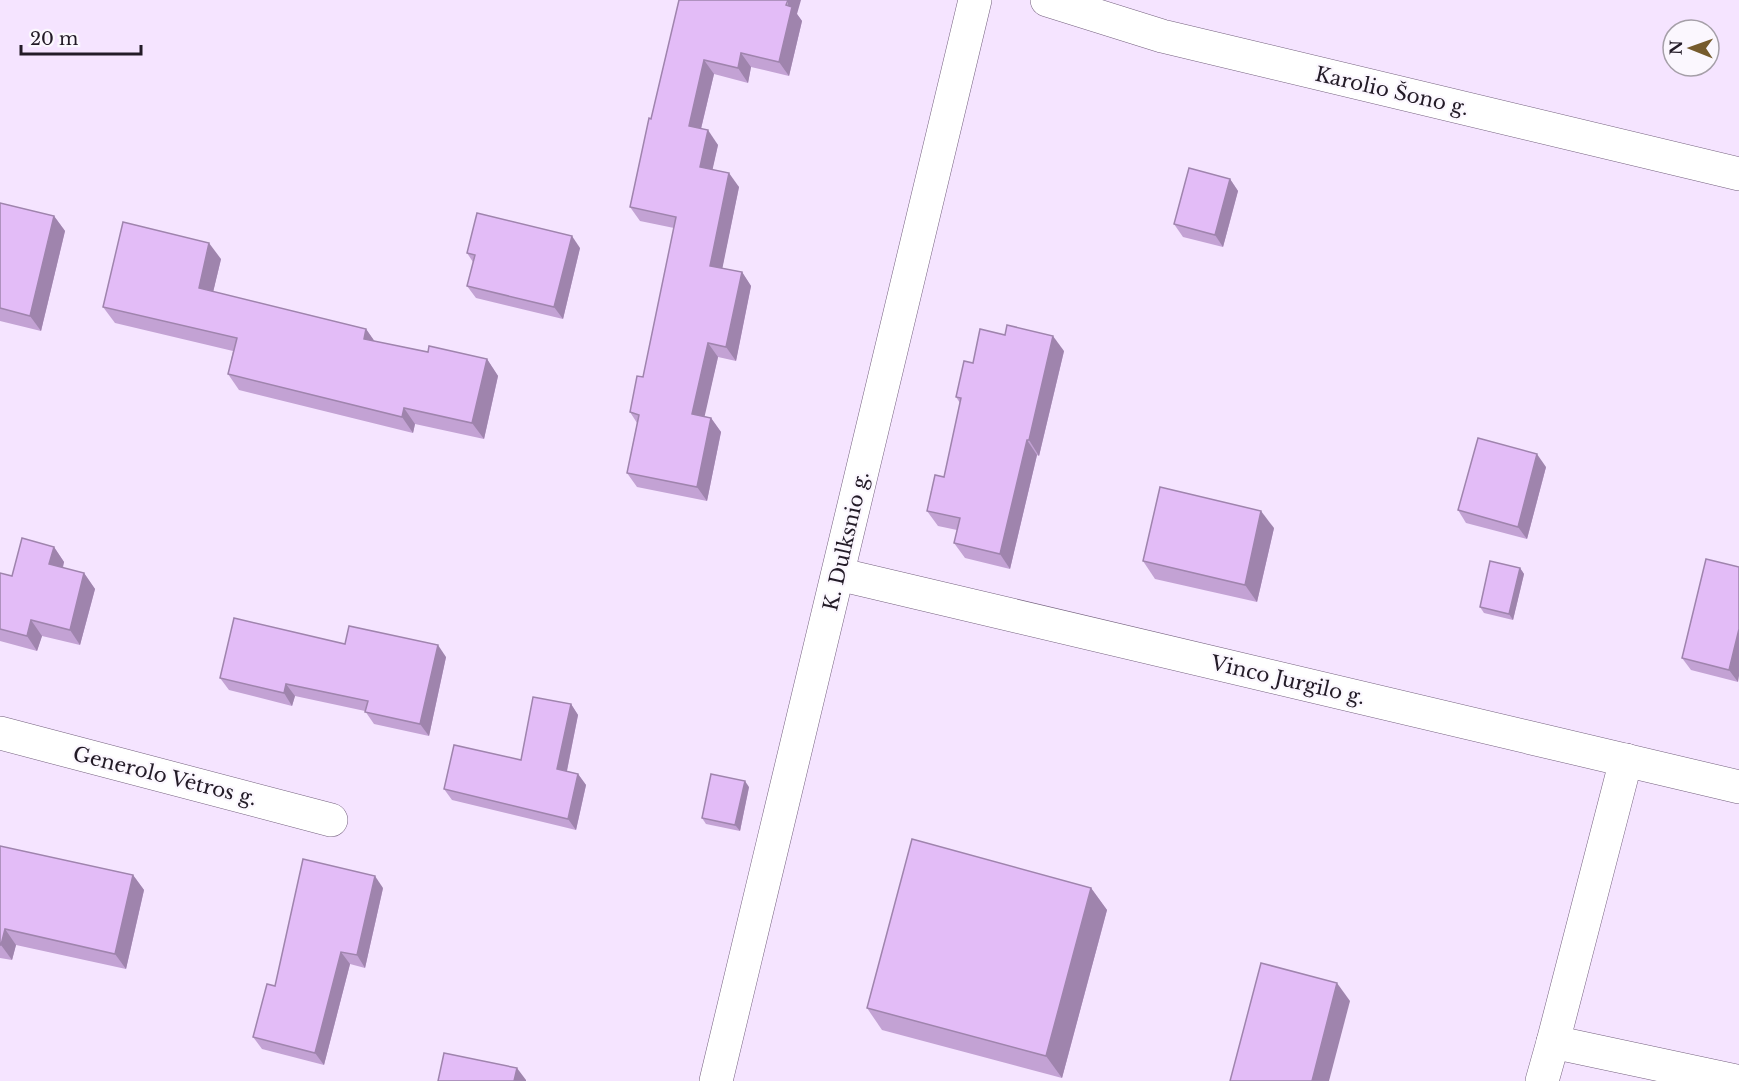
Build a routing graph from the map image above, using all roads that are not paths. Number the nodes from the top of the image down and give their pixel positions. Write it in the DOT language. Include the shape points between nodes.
graph roads {
  1 [pos="975,0"];
  2 [pos="1047,0"];
  3 [pos="1739,174"];
  4 [pos="838,574"];
  5 [pos="0,733"];
  6 [pos="1626,760"];
  7 [pos="1739,787"];
  8 [pos="331,819"];
  9 [pos="1553,1042"];
  10 [pos="716,1081"];
  11 [pos="1542,1081"];
  12 [pos="1736,1081"];
  1 -- 4 [label="street, K. Dulksnio g."];
  2 -- 3 [label="street, Karolio Šono g." via="1162,36"];
  4 -- 6 [label="street, Vinco Jurgilo g."];
  4 -- 10 [label="street, K. Dulksnio g."];
  5 -- 8 [label="street, Generolo Vėtros g."];
  6 -- 7 [label="street, Vinco Jurgilo g."];
  6 -- 9 [label="street"];
  9 -- 11 [label="street"];
  9 -- 12 [label="street"];
}
